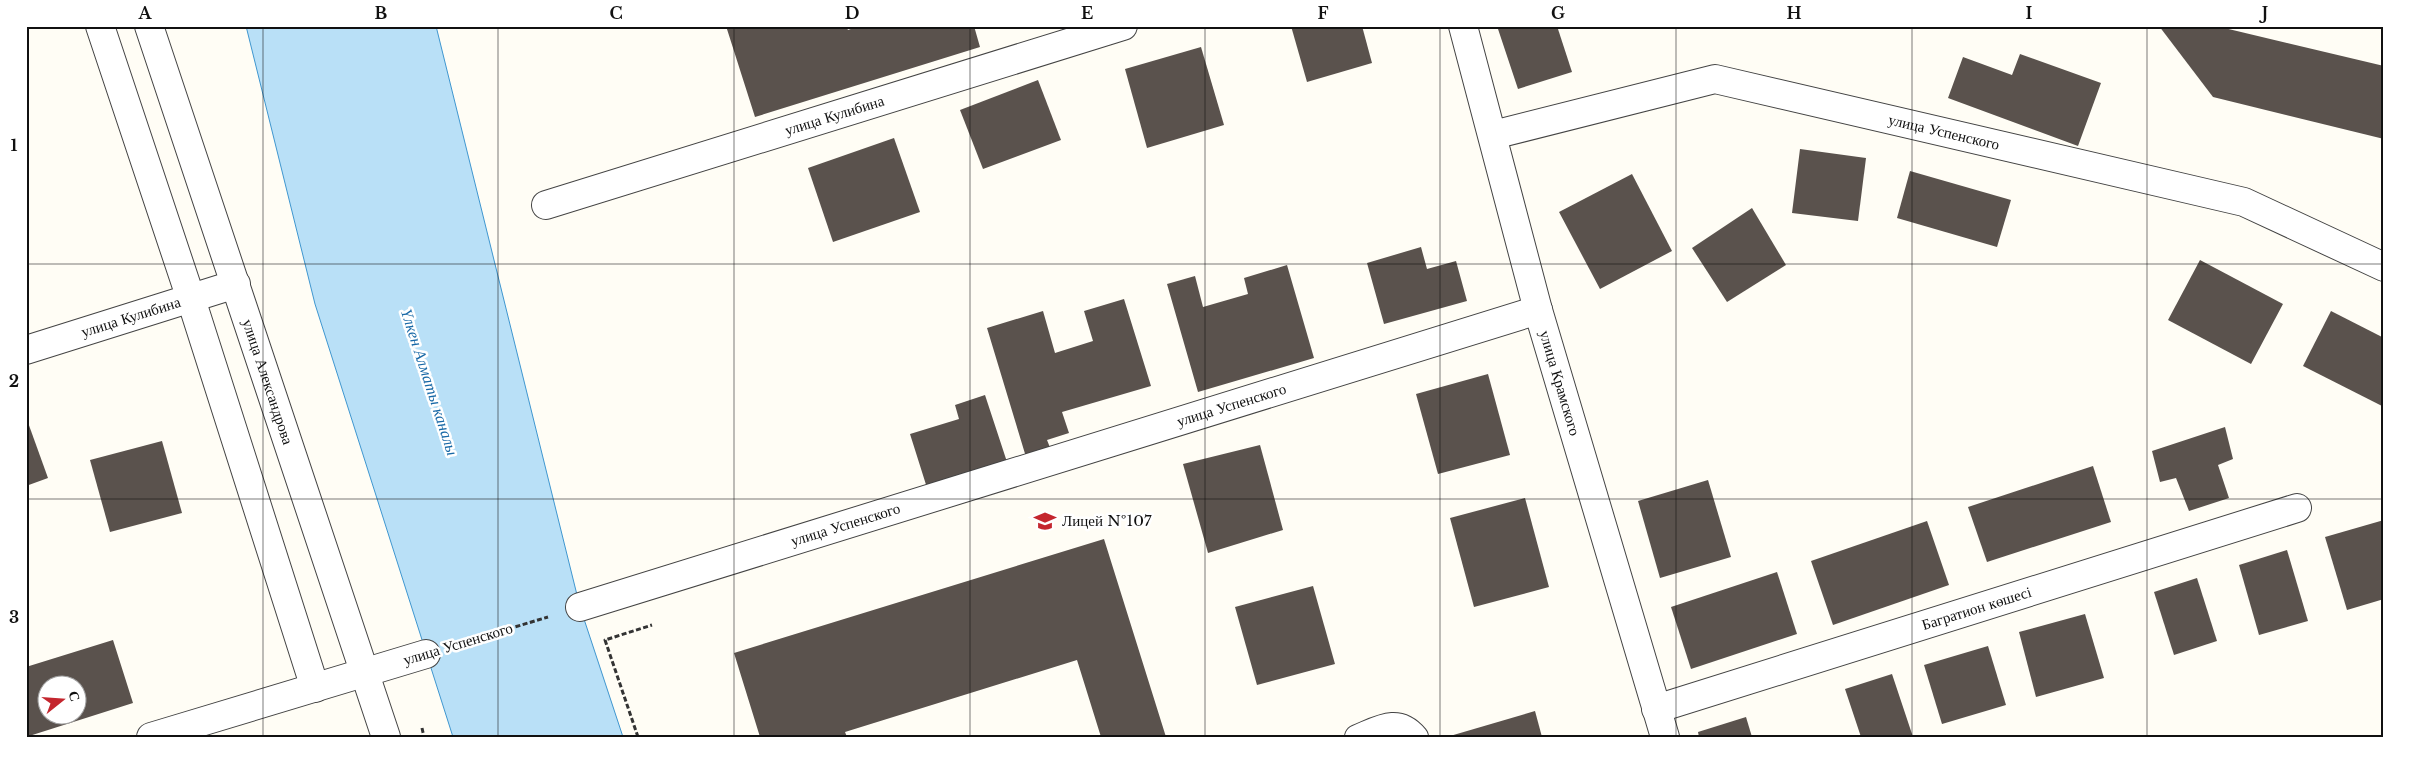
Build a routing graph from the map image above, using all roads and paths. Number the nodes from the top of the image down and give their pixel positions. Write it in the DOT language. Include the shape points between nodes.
graph roads {
  1 [pos="100,26"];
  2 [pos="148,26"];
  3 [pos="1123,26"];
  4 [pos="1463,26"];
  5 [pos="1493,135"];
  6 [pos="546,205"];
  7 [pos="2384,267"];
  8 [pos="236,284"];
  9 [pos="191,299"];
  10 [pos="1538,310"];
  11 [pos="26,350"];
  12 [pos="2297,508"];
  13 [pos="580,607"];
  14 [pos="652,625"];
  15 [pos="426,654"];
  16 [pos="366,673"];
  17 [pos="315,688"];
  18 [pos="1656,708"];
  19 [pos="150,737"];
  20 [pos="386,737"];
  21 [pos="638,737"];
  22 [pos="1357,737"];
  23 [pos="1416,737"];
  24 [pos="1665,737"];
  1 -- 9 [label="street"];
  2 -- 8 [label="street, улица Александрова"];
  3 -- 6 [label="street, улица Кулибина"];
  4 -- 5 [label="street, улица Крамского"];
  5 -- 7 [label="street, улица Успенского" via="1715,79 2244,202"];
  5 -- 10 [label="street, улица Крамского"];
  8 -- 9 [label="street, улица Кулибина"];
  8 -- 16 [label="street, улица Александрова"];
  9 -- 11 [label="street, улица Кулибина"];
  9 -- 17 [label="street"];
  10 -- 13 [label="street, улица Успенского"];
  10 -- 18 [label="street, улица Крамского"];
  12 -- 18 [label="street, Багратион көшесі"];
  13 -- 15 [label="path, улица Успенского"];
  14 -- 21 [label="path" via="605,640"];
  15 -- 16 [label="street, улица Успенского"];
  16 -- 17 [label="street, улица Успенского"];
  16 -- 20 [label="street, улица Александрова"];
  17 -- 19 [label="street, улица Успенского"];
  18 -- 24 [label="street, улица Крамского"];
  22 -- 23 [label="lane" via="1393,724 1409,728"];
}
